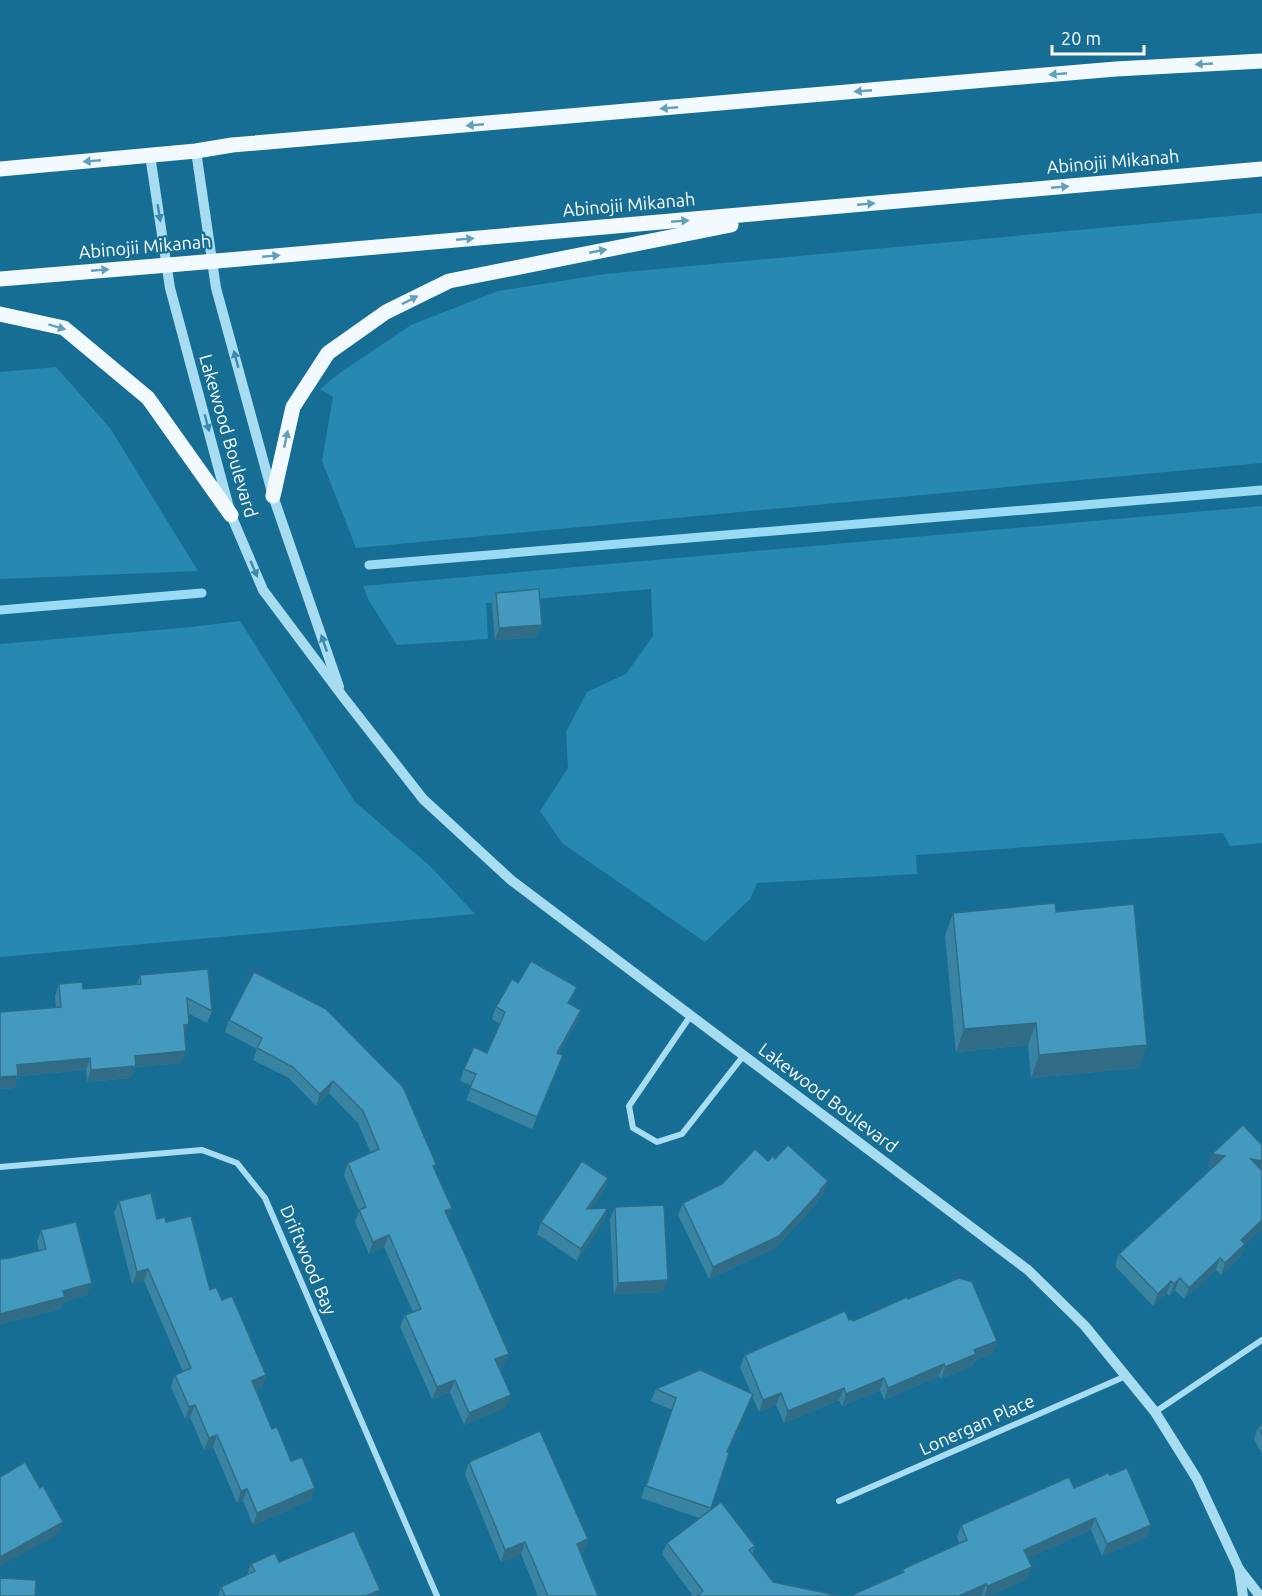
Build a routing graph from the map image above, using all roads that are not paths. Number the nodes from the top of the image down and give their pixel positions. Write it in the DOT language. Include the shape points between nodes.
graph roads {
  1 [pos="1262,61"];
  2 [pos="196,151"];
  3 [pos="150,155"];
  4 [pos="0,169"];
  5 [pos="1262,169"];
  6 [pos="808,209"];
  7 [pos="212,261"];
  8 [pos="167,264"];
  9 [pos="0,279"];
  10 [pos="0,314"];
  11 [pos="273,496"];
  12 [pos="231,515"];
  13 [pos="344,698"];
  14 [pos="691,1015"];
  15 [pos="744,1055"];
  16 [pos="0,1167"];
  17 [pos="1262,1340"];
  18 [pos="1126,1376"];
  19 [pos="1155,1412"];
  20 [pos="839,1501"];
  21 [pos="1239,1569"];
  22 [pos="437,1596"];
  23 [pos="1243,1596"];
  24 [pos="1260,1596"];
  1 -- 2 [label="main road, one-way" via="1033,76"];
  2 -- 3 [label="main road"];
  2 -- 7 [label="street, Lakewood Boulevard"];
  3 -- 4 [label="main road, one-way"];
  3 -- 8 [label="street, Lakewood Boulevard, one-way"];
  6 -- 5 [label="main road, Abinojii Mikanah, one-way"];
  7 -- 6 [label="main road, Abinojii Mikanah, one-way"];
  11 -- 6 [label="main road, one-way" via="293,407 328,353 386,312 449,281"];
  7 -- 8 [label="main road, Abinojii Mikanah"];
  11 -- 7 [label="street, Lakewood Boulevard, one-way"];
  9 -- 8 [label="main road, Abinojii Mikanah, one-way"];
  8 -- 12 [label="street, Lakewood Boulevard, one-way" via="171,292"];
  10 -- 12 [label="main road, one-way" via="64,328 148,398"];
  13 -- 11 [label="street, Lakewood Boulevard, one-way"];
  12 -- 13 [label="street, Lakewood Boulevard, one-way" via="263,590"];
  13 -- 14 [label="street, Lakewood Boulevard" via="423,799 476,849 511,880"];
  14 -- 15 [label="street, Lakewood Boulevard"];
  14 -- 15 [label="street" via="629,1106 633,1128 657,1142 682,1134"];
  15 -- 18 [label="street, Lakewood Boulevard" via="1028,1270 1085,1326"];
  16 -- 22 [label="street, Driftwood Bay" via="202,1150 237,1163 265,1198"];
  17 -- 19 [label="street"];
  18 -- 19 [label="street, Lakewood Boulevard"];
  18 -- 20 [label="street, Lonergan Place"];
  19 -- 21 [label="street, Lakewood Boulevard" via="1197,1479"];
  21 -- 23 [label="street, Lakewood Boulevard"];
  21 -- 24 [label="street, Lakewood Boulevard"];
}
